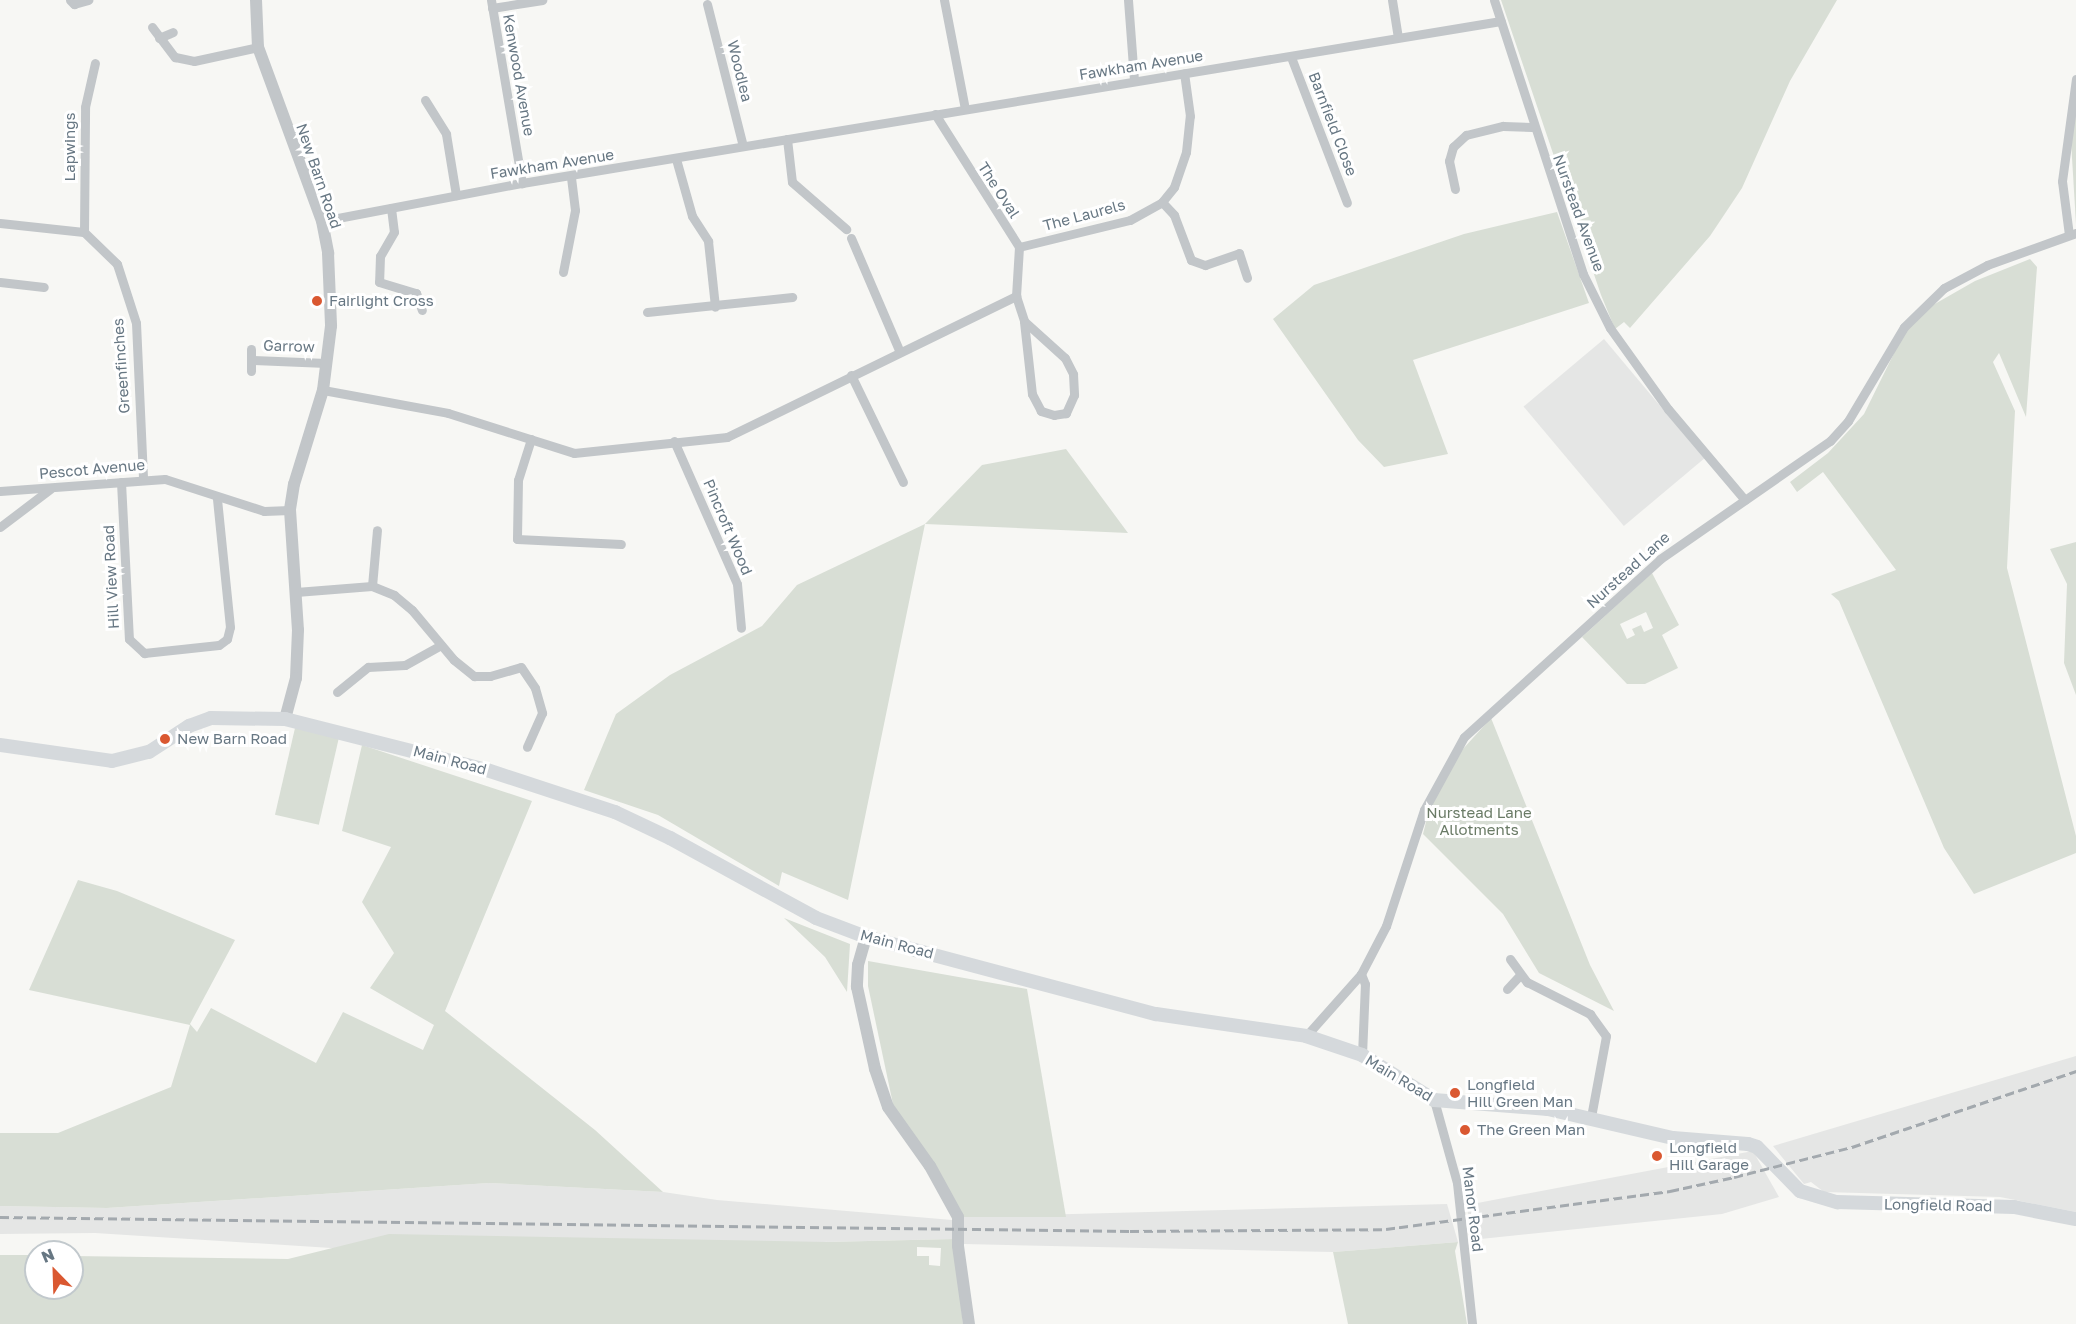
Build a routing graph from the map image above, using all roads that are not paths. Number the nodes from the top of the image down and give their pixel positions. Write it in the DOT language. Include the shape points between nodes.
graph roads {
  1 [pos="70,0"];
  2 [pos="88,0"];
  3 [pos="256,0"];
  4 [pos="542,0"];
  5 [pos="945,0"];
  6 [pos="1128,0"];
  7 [pos="1392,0"];
  8 [pos="1494,0"];
  9 [pos="492,4"];
  10 [pos="707,4"];
  11 [pos="1501,21"];
  12 [pos="152,27"];
  13 [pos="173,32"];
  14 [pos="1398,37"];
  15 [pos="159,38"];
  16 [pos="258,47"];
  17 [pos="1292,57"];
  18 [pos="95,63"];
  19 [pos="1184,73"];
  20 [pos="2076,79"];
  21 [pos="1134,80"];
  22 [pos="425,100"];
  23 [pos="965,109"];
  24 [pos="935,114"];
  25 [pos="1532,127"];
  26 [pos="787,140"];
  27 [pos="742,146"];
  28 [pos="675,159"];
  29 [pos="571,177"];
  30 [pos="522,183"];
  31 [pos="1455,189"];
  32 [pos="456,195"];
  33 [pos="1162,202"];
  34 [pos="1347,203"];
  35 [pos="391,208"];
  36 [pos="322,221"];
  37 [pos="0,223"];
  38 [pos="846,229"];
  39 [pos="84,232"];
  40 [pos="2072,234"];
  41 [pos="851,238"];
  42 [pos="1235,243"];
  43 [pos="1019,248"];
  44 [pos="1239,254"];
  45 [pos="563,272"];
  46 [pos="1247,278"];
  47 [pos="0,282"];
  48 [pos="44,287"];
  49 [pos="1016,296"];
  50 [pos="792,297"];
  51 [pos="715,307"];
  52 [pos="422,310"];
  53 [pos="646,312"];
  54 [pos="1024,321"];
  55 [pos="251,349"];
  56 [pos="899,350"];
  57 [pos="251,360"];
  58 [pos="326,363"];
  59 [pos="251,370"];
  60 [pos="851,375"];
  61 [pos="323,390"];
  62 [pos="531,439"];
  63 [pos="674,441"];
  64 [pos="143,478"];
  65 [pos="121,482"];
  66 [pos="903,482"];
  67 [pos="50,489"];
  68 [pos="0,491"];
  69 [pos="218,498"];
  70 [pos="1745,500"];
  71 [pos="290,510"];
  72 [pos="0,527"];
  73 [pos="377,530"];
  74 [pos="621,544"];
  75 [pos="372,586"];
  76 [pos="296,592"];
  77 [pos="741,628"];
  78 [pos="441,645"];
  79 [pos="338,692"];
  80 [pos="285,718"];
  81 [pos="0,745"];
  82 [pos="528,747"];
  83 [pos="866,937"];
  84 [pos="1510,959"];
  85 [pos="1360,974"];
  86 [pos="1520,975"];
  87 [pos="1506,989"];
  88 [pos="1306,1036"];
  89 [pos="1362,1055"];
  90 [pos="1434,1100"];
  91 [pos="1591,1117"];
  92 [pos="1800,1191"];
  93 [pos="2076,1219"];
  94 [pos="969,1324"];
  95 [pos="1472,1324"];
  1 -- 2 [label="street" via="74,4"];
  3 -- 16 [label="street, New Barn Road"];
  4 -- 9 [label="street, Kenwood Avenue"];
  5 -- 23 [label="street"];
  6 -- 21 [label="street"];
  7 -- 14 [label="street"];
  8 -- 11 [label="street, Nurstead Avenue"];
  9 -- 30 [label="street, Kenwood Avenue"];
  10 -- 27 [label="street, Woodlea"];
  11 -- 14 [label="street, Fawkham Avenue"];
  11 -- 25 [label="street, Nurstead Avenue"];
  12 -- 15 [label="street"];
  13 -- 15 [label="street"];
  14 -- 17 [label="street, Fawkham Avenue"];
  15 -- 16 [label="street" via="175,57 194,61"];
  16 -- 36 [label="street, New Barn Road"];
  17 -- 19 [label="street, Fawkham Avenue"];
  17 -- 34 [label="street, Barnfield Close"];
  18 -- 39 [label="street, Lapwings" via="85,107"];
  19 -- 21 [label="street, Fawkham Avenue"];
  19 -- 33 [label="street, The Laurels" via="1190,116 1186,152 1174,187"];
  20 -- 40 [label="street" via="2062,181"];
  21 -- 23 [label="street, Fawkham Avenue"];
  22 -- 32 [label="street" via="446,134"];
  23 -- 24 [label="street, Fawkham Avenue"];
  24 -- 26 [label="street, Fawkham Avenue"];
  24 -- 43 [label="street, The Oval"];
  25 -- 31 [label="street" via="1503,126 1466,135 1453,147 1449,161"];
  25 -- 70 [label="street, Nurstead Avenue" via="1583,273 1610,328 1668,409"];
  26 -- 27 [label="street, Fawkham Avenue"];
  26 -- 38 [label="street" via="792,182"];
  27 -- 28 [label="street, Fawkham Avenue"];
  28 -- 29 [label="street, Fawkham Avenue"];
  28 -- 51 [label="street" via="692,216 708,241"];
  29 -- 30 [label="street, Fawkham Avenue"];
  29 -- 45 [label="street" via="576,210"];
  30 -- 32 [label="street, Fawkham Avenue"];
  32 -- 35 [label="street, Fawkham Avenue"];
  33 -- 43 [label="street, The Laurels" via="1130,220"];
  33 -- 44 [label="street" via="1174,215 1188,255 1195,263 1205,265"];
  35 -- 36 [label="street, Fawkham Avenue"];
  35 -- 52 [label="street" via="394,232 380,256 379,282 416,293"];
  36 -- 58 [label="street, New Barn Road" via="331,326"];
  37 -- 39 [label="street"];
  39 -- 64 [label="street, Greenfinches" via="117,264 136,323"];
  40 -- 70 [label="street, Nurstead Lane" via="1987,265 1944,288 1904,327 1848,421 1830,441"];
  41 -- 56 [label="street"];
  42 -- 44 [label="street"];
  43 -- 49 [label="street"];
  44 -- 46 [label="street"];
  47 -- 48 [label="street"];
  49 -- 54 [label="street"];
  49 -- 56 [label="street"];
  50 -- 51 [label="street"];
  51 -- 53 [label="street"];
  54 -- 54 [label="street" via="1065,358 1073,374 1074,395 1066,413 1041,411 1032,394"];
  55 -- 57 [label="street, Garrow"];
  56 -- 60 [label="street"];
  57 -- 58 [label="street, Garrow"];
  57 -- 59 [label="street, Garrow"];
  58 -- 61 [label="street, New Barn Road"];
  60 -- 63 [label="street" via="736,434"];
  60 -- 66 [label="street"];
  61 -- 62 [label="street" via="448,413"];
  61 -- 71 [label="street, New Barn Road" via="294,484"];
  62 -- 63 [label="street" via="574,453"];
  62 -- 74 [label="street" via="518,480 517,539"];
  63 -- 77 [label="street, Pincroft Wood" via="737,584"];
  64 -- 65 [label="street, Pescot Avenue"];
  64 -- 69 [label="street, Pescot Avenue" via="165,479"];
  65 -- 67 [label="street, Pescot Avenue"];
  65 -- 69 [label="street, Hill View Road" via="129,639 144,653 219,645 227,639 230,627"];
  67 -- 68 [label="street, Pescot Avenue"];
  67 -- 72 [label="street"];
  69 -- 71 [label="street, Pescot Avenue" via="264,511"];
  70 -- 85 [label="street, Nurstead Lane" via="1659,559 1464,737 1424,810 1386,926"];
  71 -- 76 [label="street, New Barn Road"];
  73 -- 75 [label="street"];
  75 -- 76 [label="street"];
  75 -- 78 [label="street" via="394,595 412,610"];
  76 -- 80 [label="street, New Barn Road" via="296,678"];
  78 -- 79 [label="street" via="405,665 368,667"];
  78 -- 82 [label="street" via="474,676 490,676 521,667 535,688 542,713"];
  80 -- 81 [label="main road, Main Road" via="211,718 189,726 149,752 112,761"];
  80 -- 83 [label="main road, Main Road" via="487,770 615,812 816,918"];
  83 -- 88 [label="main road, Main Road" via="1156,1014"];
  83 -- 94 [label="street" via="857,987 875,1070 888,1107 930,1166 958,1217"];
  84 -- 86 [label="street"];
  85 -- 88 [label="street, Nurstead Lane"];
  85 -- 89 [label="street" via="1365,984"];
  86 -- 87 [label="street"];
  86 -- 91 [label="street" via="1538,991 1590,1014 1606,1036"];
  88 -- 89 [label="main road, Main Road"];
  89 -- 90 [label="main road, Main Road"];
  90 -- 91 [label="main road, Main Road" via="1537,1107"];
  90 -- 95 [label="street, Manor Road" via="1453,1164"];
  91 -- 92 [label="main road, Main Road" via="1673,1138 1748,1144 1761,1151"];
  92 -- 93 [label="main road, Longfield Road" via="1837,1202 2014,1207"];
}
